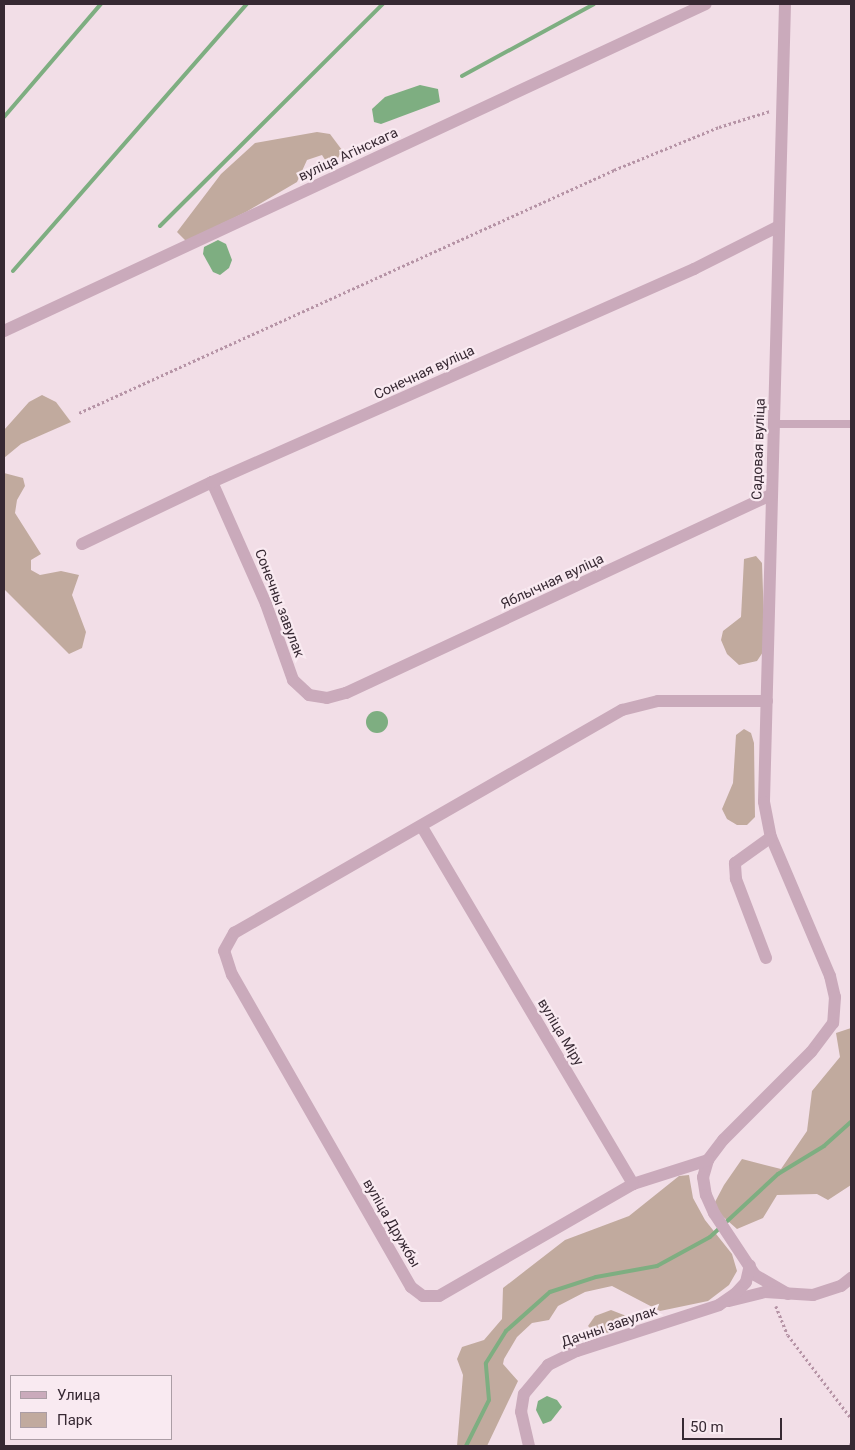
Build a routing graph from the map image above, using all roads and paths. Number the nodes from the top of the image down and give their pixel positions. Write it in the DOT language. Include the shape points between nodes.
graph roads {
  1 [pos="706,4"];
  2 [pos="784,4"];
  3 [pos="783,106"];
  4 [pos="777,227"];
  5 [pos="4,331"];
  6 [pos="79,413"];
  7 [pos="774,424"];
  8 [pos="851,424"];
  9 [pos="212,482"];
  10 [pos="771,495"];
  11 [pos="82,544"];
  12 [pos="346,693"];
  13 [pos="766,701"];
  14 [pos="422,827"];
  15 [pos="771,837"];
  16 [pos="766,958"];
  17 [pos="708,1160"];
  18 [pos="633,1184"];
  19 [pos="750,1265"];
  20 [pos="851,1278"];
  21 [pos="766,1292"];
  22 [pos="788,1294"];
  23 [pos="719,1304"];
  24 [pos="851,1418"];
  25 [pos="529,1446"];
  1 -- 5 [label="street, вуліца Агінскага"];
  2 -- 3 [label="street, Садовая вуліца"];
  3 -- 4 [label="street, Садовая вуліца"];
  3 -- 6 [label="path" via="719,127 614,170"];
  4 -- 7 [label="street, Садовая вуліца"];
  4 -- 9 [label="street, Сонечная вуліца" via="686,273"];
  7 -- 8 [label="lane"];
  7 -- 10 [label="street, Садовая вуліца"];
  9 -- 11 [label="street, Сонечная вуліца"];
  9 -- 12 [label="street, Сонечны завулак" via="262,595 293,680 309,695 327,698"];
  10 -- 12 [label="street, Яблычная вуліца"];
  10 -- 13 [label="street, Садовая вуліца"];
  13 -- 14 [label="street" via="658,702 622,710"];
  13 -- 15 [label="street, Садовая вуліца" via="764,802"];
  14 -- 18 [label="street, вуліца Міру"];
  14 -- 18 [label="street, вуліца Дружбы" via="234,933 224,951 232,975 411,1287 423,1296 439,1296"];
  15 -- 16 [label="street" via="735,863 736,879"];
  15 -- 17 [label="street, Садовая вуліца" via="830,976 836,997 833,1023 811,1052 723,1140"];
  17 -- 18 [label="street"];
  17 -- 19 [label="street" via="703,1177 706,1195 714,1213"];
  19 -- 22 [label="street" via="756,1275"];
  19 -- 23 [label="street, Дачны завулак" via="746,1282"];
  20 -- 22 [label="street" via="841,1286 813,1295"];
  21 -- 22 [label="street"];
  21 -- 23 [label="street"];
  21 -- 24 [label="path" via="779,1310 788,1334"];
  23 -- 25 [label="street, Дачны завулак" via="577,1351 548,1365 524,1394 521,1412"];
}
